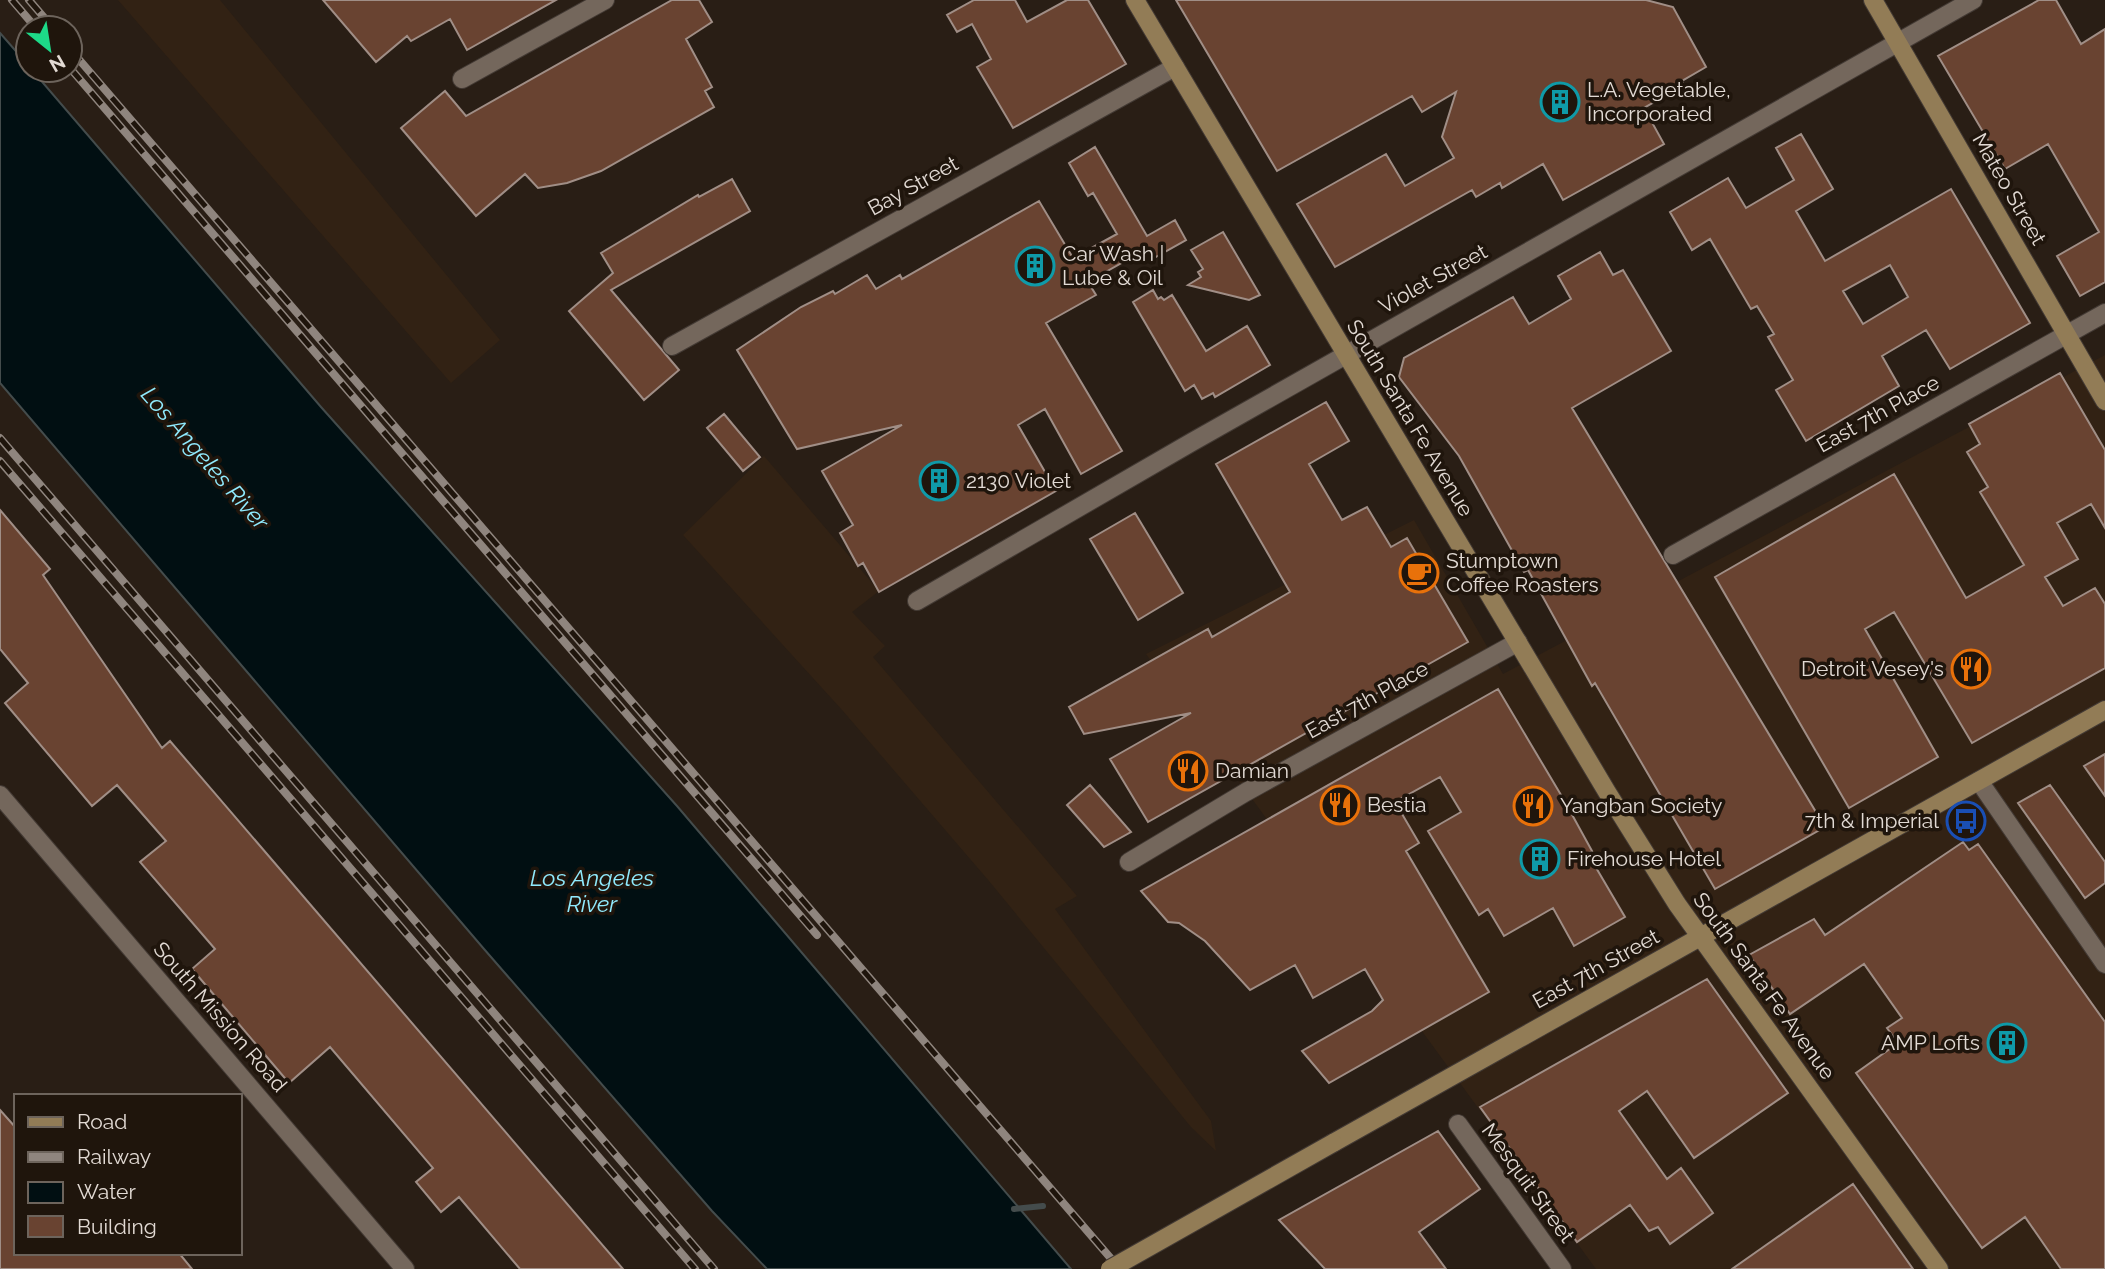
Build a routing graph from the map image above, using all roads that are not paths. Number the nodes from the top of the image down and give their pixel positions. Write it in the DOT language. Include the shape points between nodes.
graph roads {
  1 [pos="604,0"];
  2 [pos="1135,0"];
  3 [pos="1873,0"];
  4 [pos="1973,0"];
  5 [pos="1899,42"];
  6 [pos="1175,67"];
  7 [pos="463,79"];
  8 [pos="2105,313"];
  9 [pos="2066,335"];
  10 [pos="672,346"];
  11 [pos="1347,355"];
  12 [pos="2105,401"];
  13 [pos="1673,555"];
  14 [pos="917,601"];
  15 [pos="1518,642"];
  16 [pos="2105,710"];
  17 [pos="1979,781"];
  18 [pos="0,795"];
  19 [pos="1129,862"];
  20 [pos="1701,936"];
  21 [pos="2105,964"];
  22 [pos="1458,1124"];
  23 [pos="405,1269"];
  24 [pos="1110,1269"];
  25 [pos="1562,1269"];
  26 [pos="1939,1269"];
  1 -- 7 [label="street"];
  2 -- 6 [label="main road, South Santa Fe Avenue"];
  3 -- 5 [label="main road, Mateo Street"];
  4 -- 5 [label="street, Violet Street"];
  5 -- 9 [label="main road, Mateo Street"];
  5 -- 11 [label="street, Violet Street"];
  6 -- 10 [label="street, Bay Street"];
  6 -- 11 [label="main road, South Santa Fe Avenue"];
  8 -- 9 [label="street, East 7th Place"];
  9 -- 12 [label="main road, Mateo Street"];
  9 -- 13 [label="street, East 7th Place"];
  11 -- 14 [label="street, Violet Street"];
  11 -- 15 [label="main road, South Santa Fe Avenue"];
  15 -- 19 [label="street, East 7th Place"];
  15 -- 20 [label="main road, South Santa Fe Avenue" via="1607,792"];
  16 -- 17 [label="main road, East 7th Street"];
  17 -- 20 [label="main road, East 7th Street"];
  17 -- 21 [label="street"];
  18 -- 23 [label="street, South Mission Road"];
  20 -- 24 [label="main road, East 7th Street, bridge"];
  20 -- 26 [label="main road, South Santa Fe Avenue"];
  22 -- 25 [label="street, Mesquit Street"];
}
